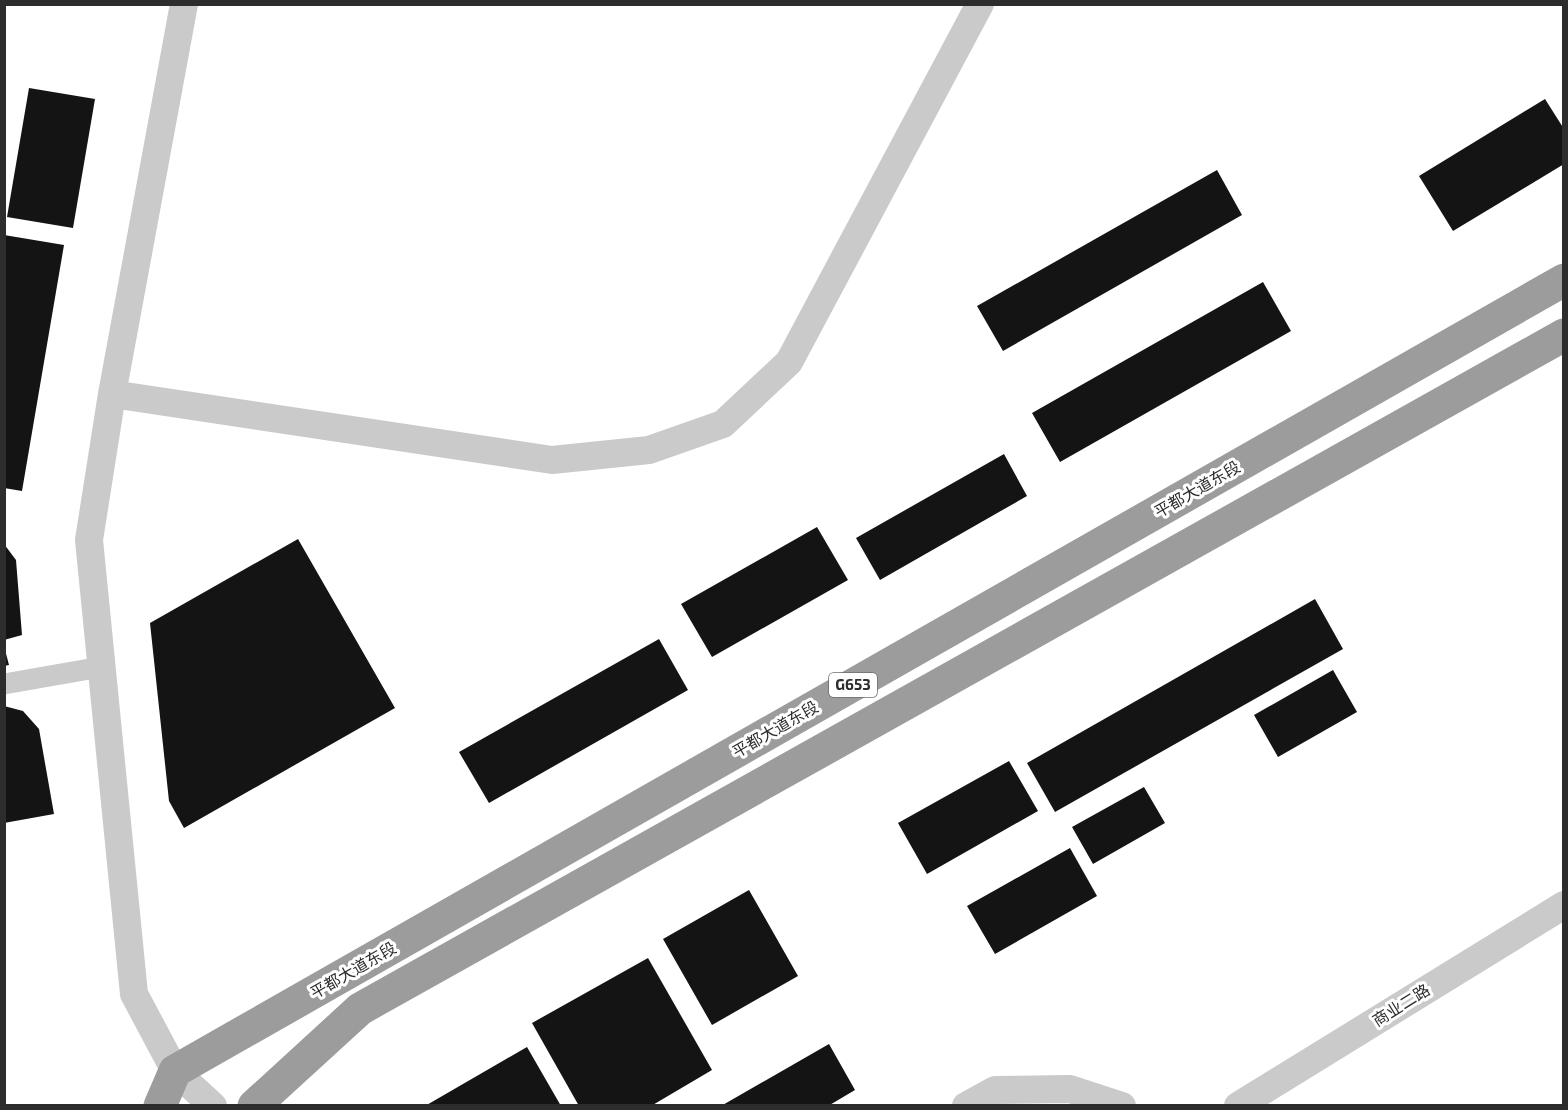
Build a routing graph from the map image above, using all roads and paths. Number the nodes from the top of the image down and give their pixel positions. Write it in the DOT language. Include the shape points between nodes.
graph roads {
  1 [pos="184,4"];
  2 [pos="980,4"];
  3 [pos="1563,280"];
  4 [pos="1563,335"];
  5 [pos="112,394"];
  6 [pos="101,667"];
  7 [pos="4,684"];
  8 [pos="1563,904"];
  9 [pos="175,1071"];
  10 [pos="160,1106"];
  11 [pos="213,1106"];
  12 [pos="254,1106"];
  13 [pos="966,1106"];
  14 [pos="1122,1106"];
  15 [pos="1238,1106"];
  1 -- 5 [label="street"];
  2 -- 5 [label="street" via="789,362 723,424 649,450 552,460"];
  3 -- 9 [label="highway, 平都大道东段 / G653"];
  4 -- 12 [label="highway, G653" via="360,1009"];
  5 -- 6 [label="street" via="89,540"];
  6 -- 7 [label="street"];
  6 -- 9 [label="street" via="134,994"];
  8 -- 15 [label="street, 商业二路"];
  9 -- 10 [label="highway"];
  9 -- 11 [label="street"];
  13 -- 14 [label="street" via="995,1090 1070,1089"];
}
